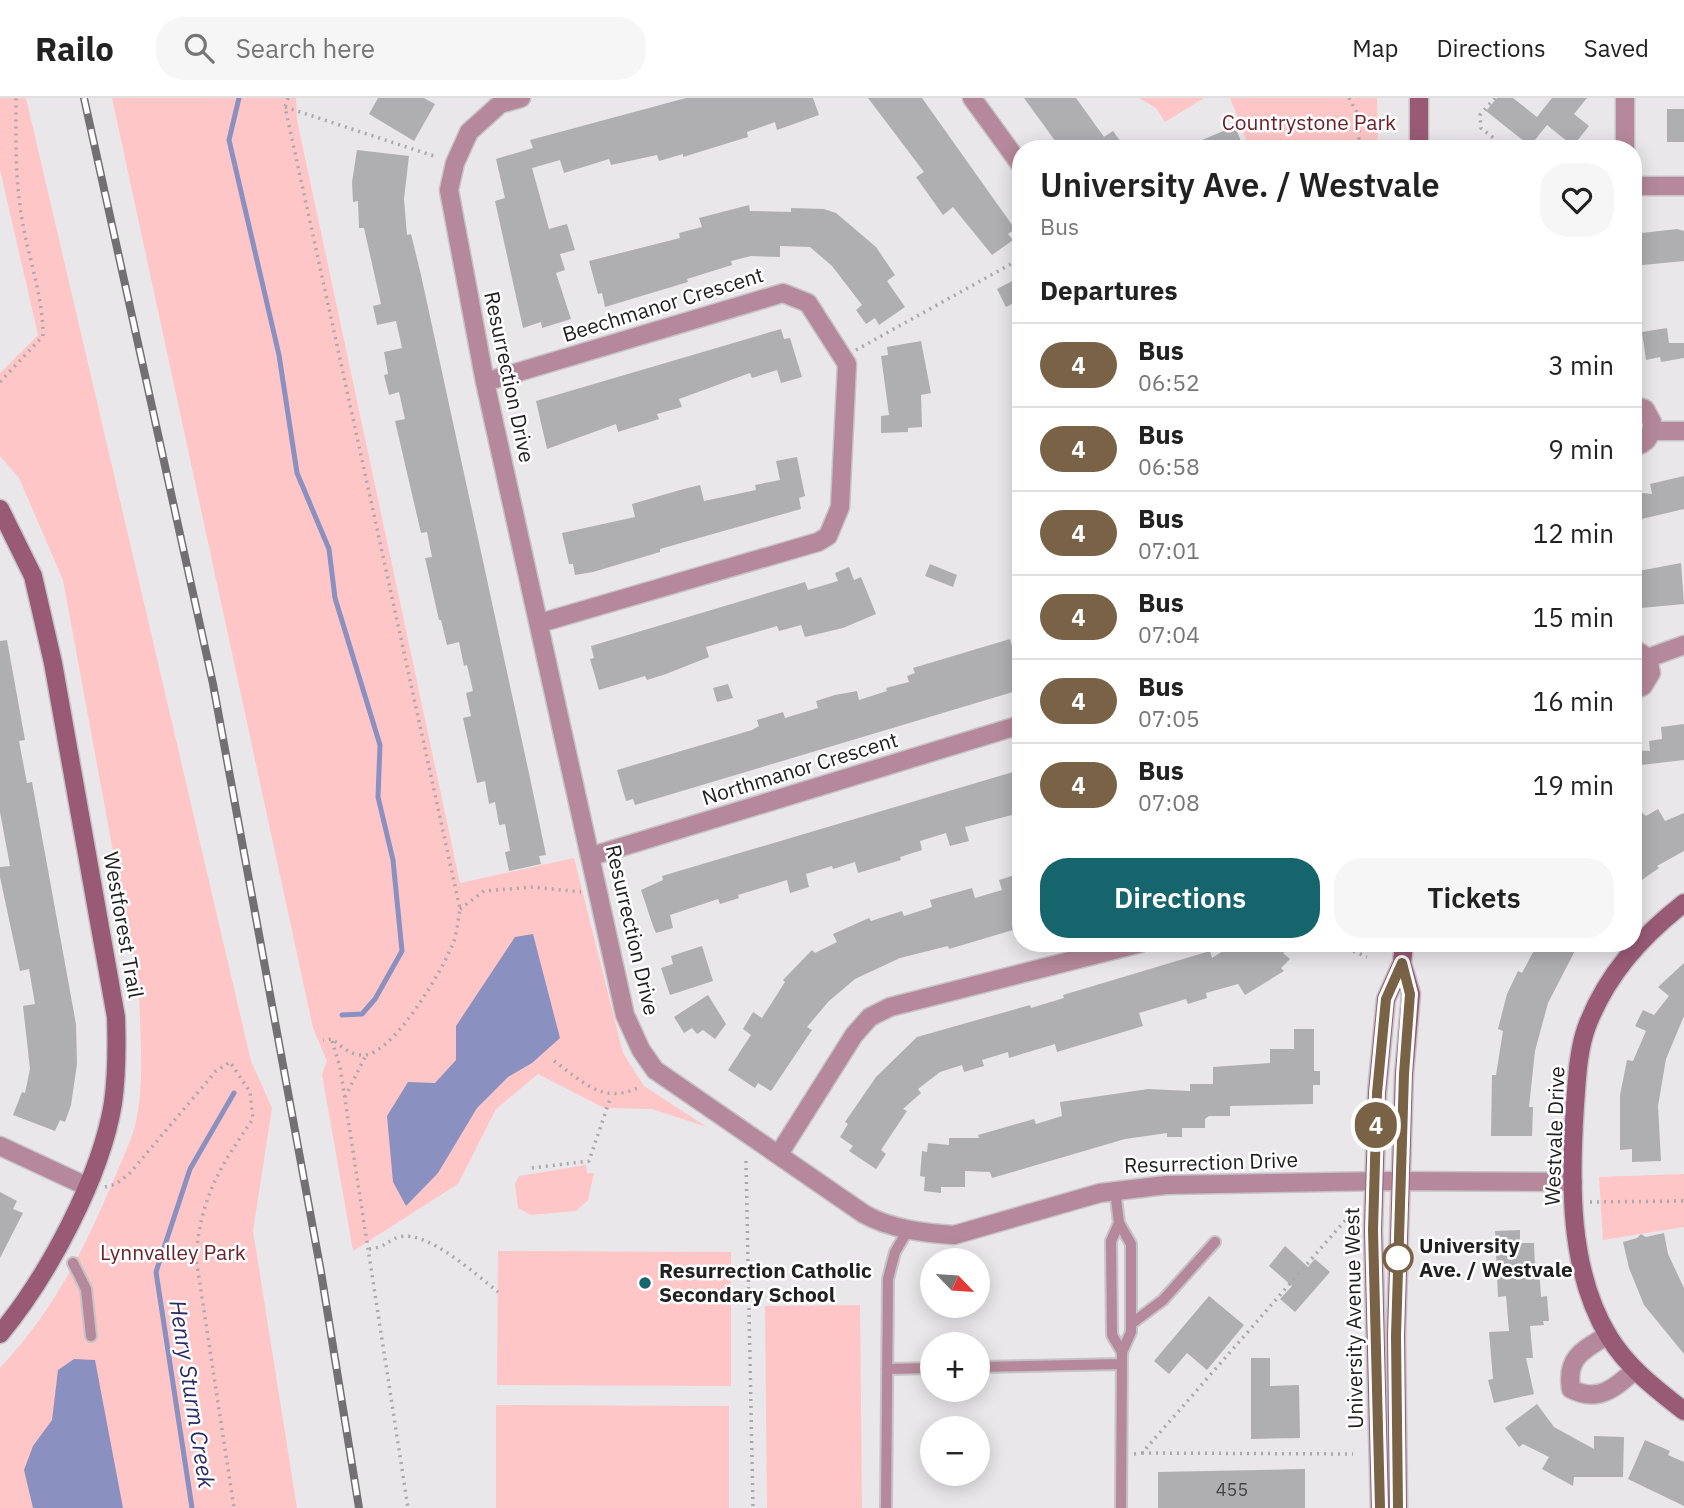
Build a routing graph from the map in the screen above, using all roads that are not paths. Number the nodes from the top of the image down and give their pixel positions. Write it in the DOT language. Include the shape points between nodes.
graph roads {
  1 [pos="521,98"];
  2 [pos="972,98"];
  3 [pos="1419,98"];
  4 [pos="1625,98"];
  5 [pos="1419,140"];
  6 [pos="1625,140"];
  7 [pos="1012,153"];
  8 [pos="1642,186"];
  9 [pos="1684,186"];
  10 [pos="485,382"];
  11 [pos="1642,407"];
  12 [pos="1652,431"];
  13 [pos="1684,432"];
  14 [pos="1642,443"];
  15 [pos="0,509"];
  16 [pos="540,623"];
  17 [pos="1684,645"];
  18 [pos="1642,653"];
  19 [pos="1642,657"];
  20 [pos="1642,684"];
  21 [pos="1012,727"];
  22 [pos="592,856"];
  23 [pos="1684,903"];
  24 [pos="1642,938"];
  25 [pos="1106,952"];
  26 [pos="1403,952"];
  27 [pos="1631,952"];
  28 [pos="1402,963"];
  29 [pos="0,1146"];
  30 [pos="779,1154"];
  31 [pos="1387,1181"];
  32 [pos="1573,1182"];
  33 [pos="86,1186"];
  34 [pos="1115,1189"];
  35 [pos="1119,1223"];
  36 [pos="908,1230"];
  37 [pos="1215,1242"];
  38 [pos="73,1263"];
  39 [pos="1131,1324"];
  40 [pos="0,1334"];
  41 [pos="1608,1335"];
  42 [pos="91,1336"];
  43 [pos="1122,1352"];
  44 [pos="1121,1364"];
  45 [pos="990,1367"];
  46 [pos="920,1368"];
  47 [pos="887,1369"];
  48 [pos="1635,1370"];
  49 [pos="1684,1411"];
  50 [pos="886,1508"];
  51 [pos="1121,1508"];
  52 [pos="1380,1508"];
  53 [pos="1398,1508"];
  1 -- 10 [label="street, Resurrection Drive" via="500,104 470,132 455,163 449,190"];
  2 -- 7 [label="street"];
  3 -- 5 [label="street"];
  4 -- 6 [label="street"];
  8 -- 9 [label="street"];
  10 -- 16 [label="street, Resurrection Drive"];
  10 -- 16 [label="street, Beechmanor Crescent" via="783,293 808,303 845,356 848,373 840,508 828,536"];
  11 -- 12 [label="street" via="1650,415"];
  12 -- 13 [label="street"];
  12 -- 14 [label="street"];
  15 -- 33 [label="street, Westforest Trail" via="33,576 53,663 116,1017 113,1104 100,1155"];
  16 -- 22 [label="street, Resurrection Drive"];
  17 -- 18 [label="street"];
  19 -- 20 [label="street" via="1651,673"];
  21 -- 22 [label="street, Northmanor Crescent"];
  22 -- 30 [label="street, Resurrection Drive" via="625,1015 641,1050 655,1070 677,1088"];
  23 -- 24 [label="street, Westvale Drive"];
  25 -- 30 [label="street" via="890,1007 870,1017"];
  26 -- 28 [label="street, University Avenue West"];
  27 -- 32 [label="street, Westvale Drive" via="1611,978 1586,1028 1577,1073"];
  28 -- 31 [label="street, University Avenue West" via="1410,994"];
  28 -- 31 [label="street, University Avenue West" via="1386,999 1377,1093"];
  29 -- 33 [label="street"];
  30 -- 36 [label="street, Resurrection Drive" via="864,1214"];
  31 -- 32 [label="street, Resurrection Drive"];
  31 -- 34 [label="street, Resurrection Drive"];
  31 -- 52 [label="street, University Avenue West" via="1373,1230"];
  31 -- 53 [label="street, University Avenue West" via="1396,1336"];
  32 -- 41 [label="street, Westvale Drive" via="1578,1248"];
  33 -- 40 [label="street, Westforest Trail" via="44,1272"];
  34 -- 35 [label="lane"];
  34 -- 36 [label="street, Resurrection Drive" via="954,1235"];
  35 -- 39 [label="lane" via="1131,1244"];
  35 -- 43 [label="lane" via="1111,1241 1112,1335"];
  36 -- 47 [label="lane" via="895,1252 888,1279"];
  37 -- 39 [label="lane" via="1163,1300"];
  38 -- 42 [label="lane" via="86,1289"];
  39 -- 43 [label="lane"];
  41 -- 48 [label="street, Westvale Drive"];
  41 -- 48 [label="street" via="1580,1353 1568,1372 1571,1389 1584,1396 1598,1396"];
  43 -- 44 [label="lane"];
  44 -- 45 [label="lane"];
  44 -- 51 [label="lane"];
  46 -- 47 [label="lane"];
  47 -- 50 [label="lane"];
  48 -- 49 [label="street, Westvale Drive"];
}
